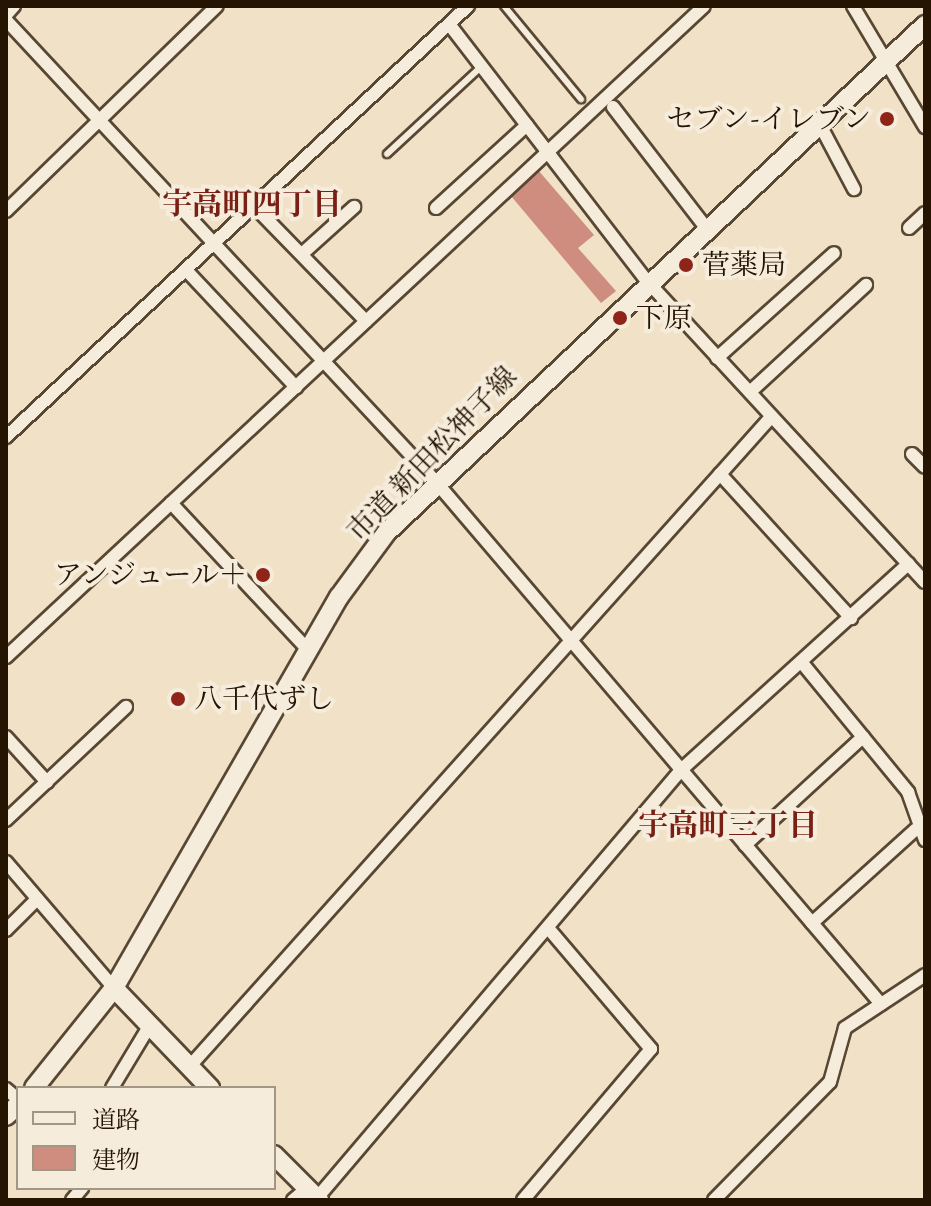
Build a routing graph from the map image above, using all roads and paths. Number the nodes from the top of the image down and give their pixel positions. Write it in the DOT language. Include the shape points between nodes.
graph roads {
  1 [pos="14,6"];
  2 [pos="217,6"];
  3 [pos="468,6"];
  4 [pos="504,6"];
  5 [pos="704,6"];
  6 [pos="853,6"];
  7 [pos="6,18"];
  8 [pos="449,24"];
  9 [pos="925,25"];
  10 [pos="887,59"];
  11 [pos="482,66"];
  12 [pos="581,99"];
  13 [pos="613,107"];
  14 [pos="101,123"];
  15 [pos="819,123"];
  16 [pos="527,125"];
  17 [pos="925,127"];
  18 [pos="548,151"];
  19 [pos="387,154"];
  20 [pos="854,189"];
  21 [pos="253,205"];
  22 [pos="354,207"];
  23 [pos="436,208"];
  24 [pos="6,211"];
  25 [pos="925,213"];
  26 [pos="909,228"];
  27 [pos="707,229"];
  28 [pos="213,243"];
  29 [pos="303,253"];
  30 [pos="834,253"];
  31 [pos="186,270"];
  32 [pos="648,282"];
  33 [pos="866,285"];
  34 [pos="366,321"];
  35 [pos="717,358"];
  36 [pos="323,361"];
  37 [pos="296,387"];
  38 [pos="750,392"];
  39 [pos="771,417"];
  40 [pos="6,437"];
  41 [pos="912,454"];
  42 [pos="925,467"];
  43 [pos="720,474"];
  44 [pos="436,482"];
  45 [pos="171,503"];
  46 [pos="908,564"];
  47 [pos="925,582"];
  48 [pos="851,618"];
  49 [pos="571,640"];
  50 [pos="308,650"];
  51 [pos="6,657"];
  52 [pos="803,664"];
  53 [pos="126,707"];
  54 [pos="6,737"];
  55 [pos="863,737"];
  56 [pos="681,770"];
  57 [pos="47,782"];
  58 [pos="6,820"];
  59 [pos="916,829"];
  60 [pos="925,840"];
  61 [pos="745,845"];
  62 [pos="6,862"];
  63 [pos="37,899"];
  64 [pos="812,923"];
  65 [pos="548,928"];
  66 [pos="6,930"];
  67 [pos="925,975"];
  68 [pos="114,988"];
  69 [pos="881,1004"];
  70 [pos="150,1025"];
  71 [pos="190,1066"];
  72 [pos="36,1086"];
  73 [pos="113,1086"];
  74 [pos="208,1086"];
  75 [pos="276,1157"];
  76 [pos="309,1197"];
  77 [pos="523,1200"];
  78 [pos="714,1200"];
  1 -- 7 [label="street"];
  2 -- 14 [label="street"];
  3 -- 8 [label="street"];
  4 -- 12 [label="lane"];
  5 -- 18 [label="street"];
  6 -- 10 [label="street"];
  7 -- 14 [label="street"];
  8 -- 11 [label="street"];
  8 -- 21 [label="street"];
  9 -- 10 [label="street, 市道 新田松神子線"];
  10 -- 15 [label="street, 市道 新田松神子線"];
  10 -- 17 [label="street"];
  11 -- 16 [label="street"];
  11 -- 19 [label="lane"];
  13 -- 27 [label="street"];
  14 -- 24 [label="street"];
  14 -- 28 [label="street"];
  15 -- 20 [label="street"];
  15 -- 27 [label="street, 市道 新田松神子線"];
  16 -- 18 [label="street"];
  16 -- 23 [label="street"];
  18 -- 32 [label="street"];
  18 -- 34 [label="street"];
  21 -- 28 [label="street"];
  21 -- 29 [label="street"];
  22 -- 29 [label="street"];
  25 -- 26 [label="street"];
  27 -- 32 [label="street, 市道 新田松神子線"];
  28 -- 31 [label="street"];
  28 -- 36 [label="street"];
  29 -- 34 [label="street"];
  30 -- 35 [label="street"];
  31 -- 37 [label="street"];
  31 -- 40 [label="street"];
  32 -- 35 [label="street"];
  32 -- 44 [label="street, 市道 新田松神子線"];
  33 -- 38 [label="street"];
  34 -- 36 [label="street"];
  35 -- 38 [label="street"];
  36 -- 37 [label="street"];
  36 -- 44 [label="street"];
  37 -- 45 [label="street"];
  38 -- 39 [label="street"];
  39 -- 43 [label="street"];
  39 -- 46 [label="street"];
  41 -- 42 [label="street"];
  43 -- 48 [label="street"];
  43 -- 49 [label="street"];
  44 -- 49 [label="street"];
  44 -- 50 [label="street, 市道 新田松神子線" via="376,545"];
  45 -- 50 [label="street"];
  45 -- 51 [label="street"];
  46 -- 47 [label="street"];
  46 -- 48 [label="street"];
  48 -- 52 [label="street"];
  49 -- 56 [label="street"];
  49 -- 71 [label="street"];
  50 -- 68 [label="street, 市道 新田松神子線"];
  52 -- 55 [label="street"];
  52 -- 56 [label="street"];
  53 -- 57 [label="street"];
  54 -- 57 [label="street"];
  55 -- 59 [label="street" via="908,792"];
  55 -- 61 [label="street"];
  56 -- 61 [label="street"];
  56 -- 65 [label="street"];
  57 -- 58 [label="street"];
  59 -- 60 [label="street"];
  59 -- 64 [label="street"];
  61 -- 64 [label="street"];
  62 -- 63 [label="street"];
  63 -- 66 [label="street"];
  63 -- 68 [label="street"];
  64 -- 69 [label="street"];
  65 -- 76 [label="street"];
  65 -- 77 [label="street" via="651,1049"];
  67 -- 69 [label="street"];
  68 -- 70 [label="street"];
  68 -- 72 [label="street, 市道 新田松神子線"];
  69 -- 78 [label="street" via="840,1034 837,1072"];
  70 -- 71 [label="street"];
  70 -- 73 [label="street"];
  71 -- 74 [label="street"];
  75 -- 76 [label="street"];
}
